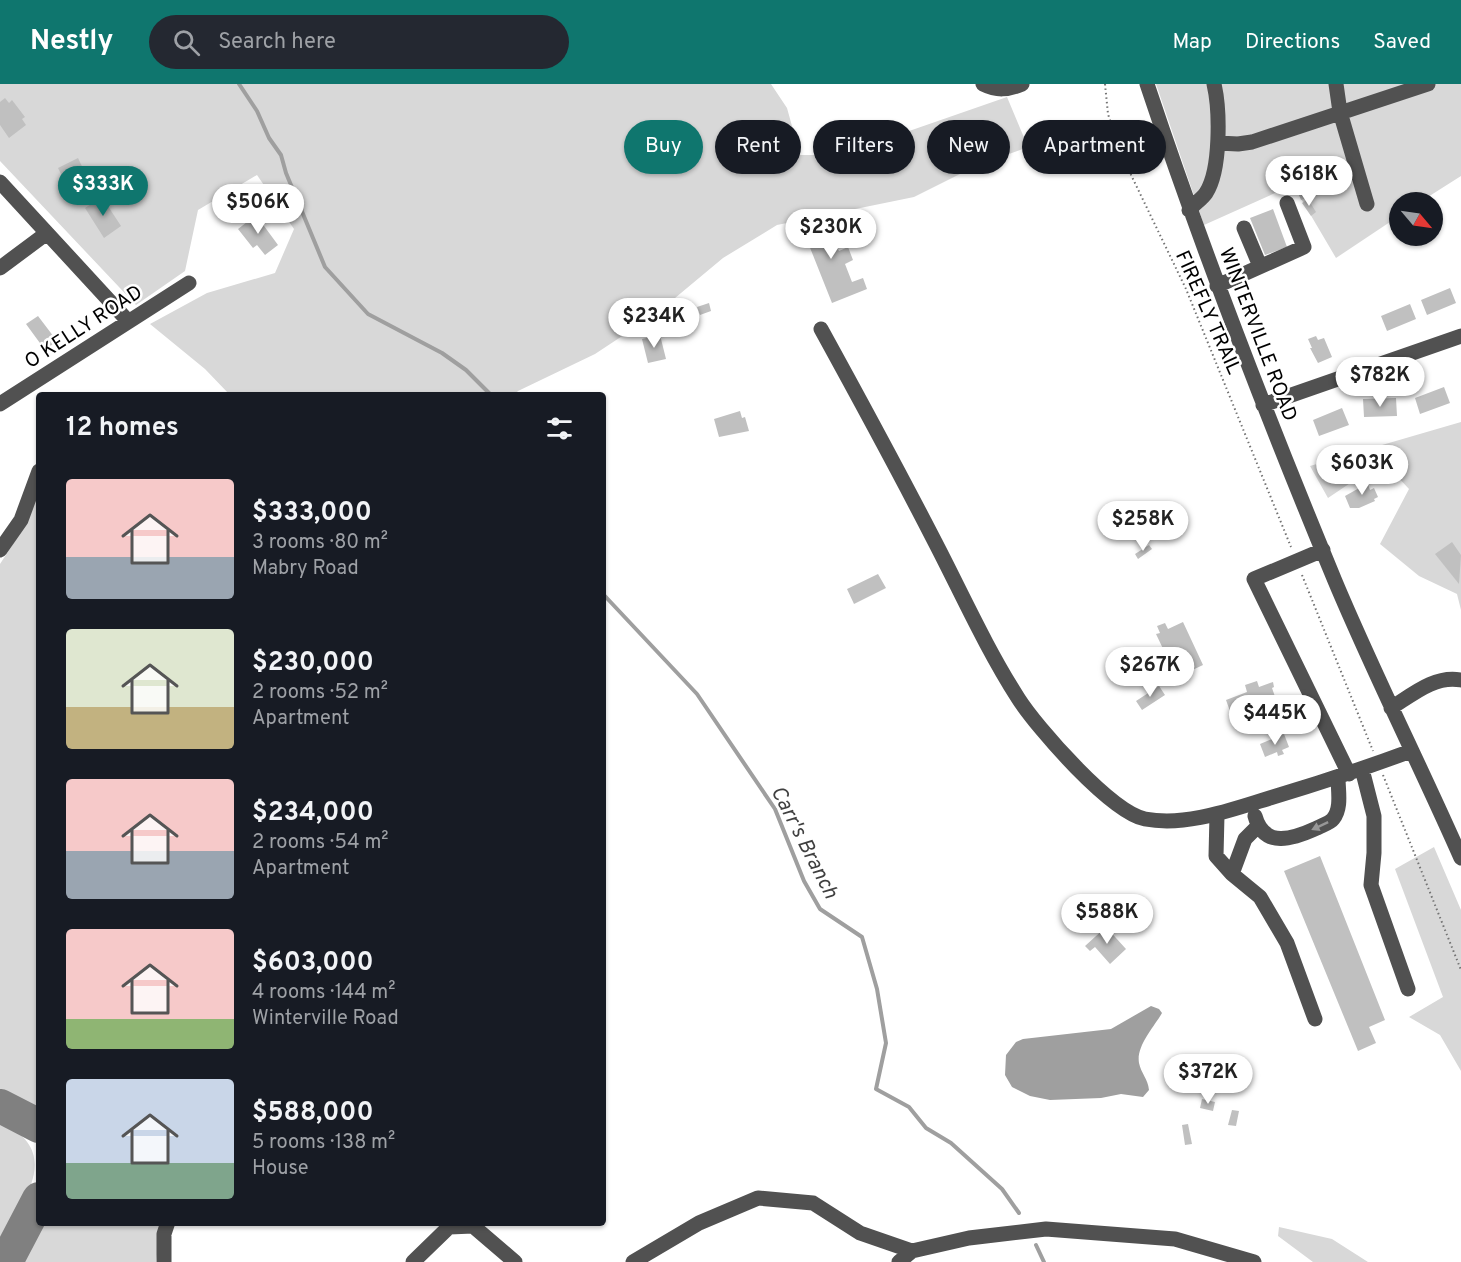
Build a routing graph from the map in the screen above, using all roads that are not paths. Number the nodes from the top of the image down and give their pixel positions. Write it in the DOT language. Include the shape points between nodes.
graph roads {
  1 [pos="983,84"];
  2 [pos="1022,84"];
  3 [pos="1147,84"];
  4 [pos="1214,84"];
  5 [pos="1336,84"];
  6 [pos="1428,84"];
  7 [pos="1340,112"];
  8 [pos="1218,142"];
  9 [pos="0,182"];
  10 [pos="1287,203"];
  11 [pos="1367,204"];
  12 [pos="1189,210"];
  13 [pos="1244,228"];
  14 [pos="47,234"];
  15 [pos="1260,266"];
  16 [pos="0,268"];
  17 [pos="189,283"];
  18 [pos="1217,286"];
  19 [pos="128,321"];
  20 [pos="821,330"];
  21 [pos="1461,336"];
  22 [pos="0,404"];
  23 [pos="1263,405"];
  24 [pos="36,479"];
  25 [pos="0,550"];
  26 [pos="1323,550"];
  27 [pos="1461,680"];
  28 [pos="1391,708"];
  29 [pos="1411,751"];
  30 [pos="1350,774"];
  31 [pos="1251,804"];
  32 [pos="1216,814"];
  33 [pos="1257,826"];
  34 [pos="1460,850"];
  35 [pos="1232,874"];
  36 [pos="1408,989"];
  37 [pos="1315,1019"];
  38 [pos="167,1226"];
  39 [pos="912,1251"];
  40 [pos="164,1262"];
  41 [pos="413,1262"];
  42 [pos="515,1262"];
  43 [pos="633,1262"];
  44 [pos="899,1262"];
  45 [pos="1254,1262"];
  1 -- 2 [label="street" via="993,89 1010,89"];
  3 -- 12 [label="street, WINTERVILLE ROAD"];
  4 -- 8 [label="street"];
  5 -- 7 [label="street"];
  6 -- 7 [label="street"];
  7 -- 8 [label="street" via="1252,142"];
  7 -- 11 [label="street"];
  8 -- 12 [label="street" via="1206,193"];
  9 -- 14 [label="street"];
  10 -- 15 [label="street" via="1304,247"];
  12 -- 18 [label="street, WINTERVILLE ROAD"];
  13 -- 15 [label="street"];
  14 -- 16 [label="street"];
  14 -- 19 [label="street"];
  15 -- 18 [label="street"];
  17 -- 19 [label="street, O KELLY ROAD"];
  18 -- 23 [label="street, WINTERVILLE ROAD"];
  19 -- 22 [label="street, O KELLY ROAD"];
  20 -- 32 [label="street" via="1019,699 1059,752 1116,804 1143,819 1175,820"];
  21 -- 23 [label="street"];
  23 -- 26 [label="street, WINTERVILLE ROAD"];
  24 -- 25 [label="street" via="21,520"];
  26 -- 28 [label="street, WINTERVILLE ROAD"];
  26 -- 30 [label="street" via="1254,579"];
  27 -- 28 [label="street" via="1433,682"];
  28 -- 29 [label="street, WINTERVILLE ROAD"];
  29 -- 30 [label="street"];
  29 -- 34 [label="street, WINTERVILLE ROAD"];
  30 -- 31 [label="street"];
  30 -- 33 [label="street, one-way" via="1332,820 1279,840 1267,836"];
  30 -- 36 [label="street" via="1374,816 1371,885"];
  31 -- 32 [label="street"];
  31 -- 33 [label="street"];
  32 -- 35 [label="street" via="1216,856"];
  33 -- 35 [label="street" via="1245,839"];
  35 -- 37 [label="street" via="1260,897 1287,943"];
  38 -- 40 [label="street"];
  39 -- 43 [label="street" via="860,1233 813,1203 758,1198 699,1223"];
  39 -- 44 [label="street"];
  39 -- 45 [label="street" via="969,1238 1046,1229 1175,1239"];
  41 -- 42 [label="street" via="449,1227 473,1226"];
}
